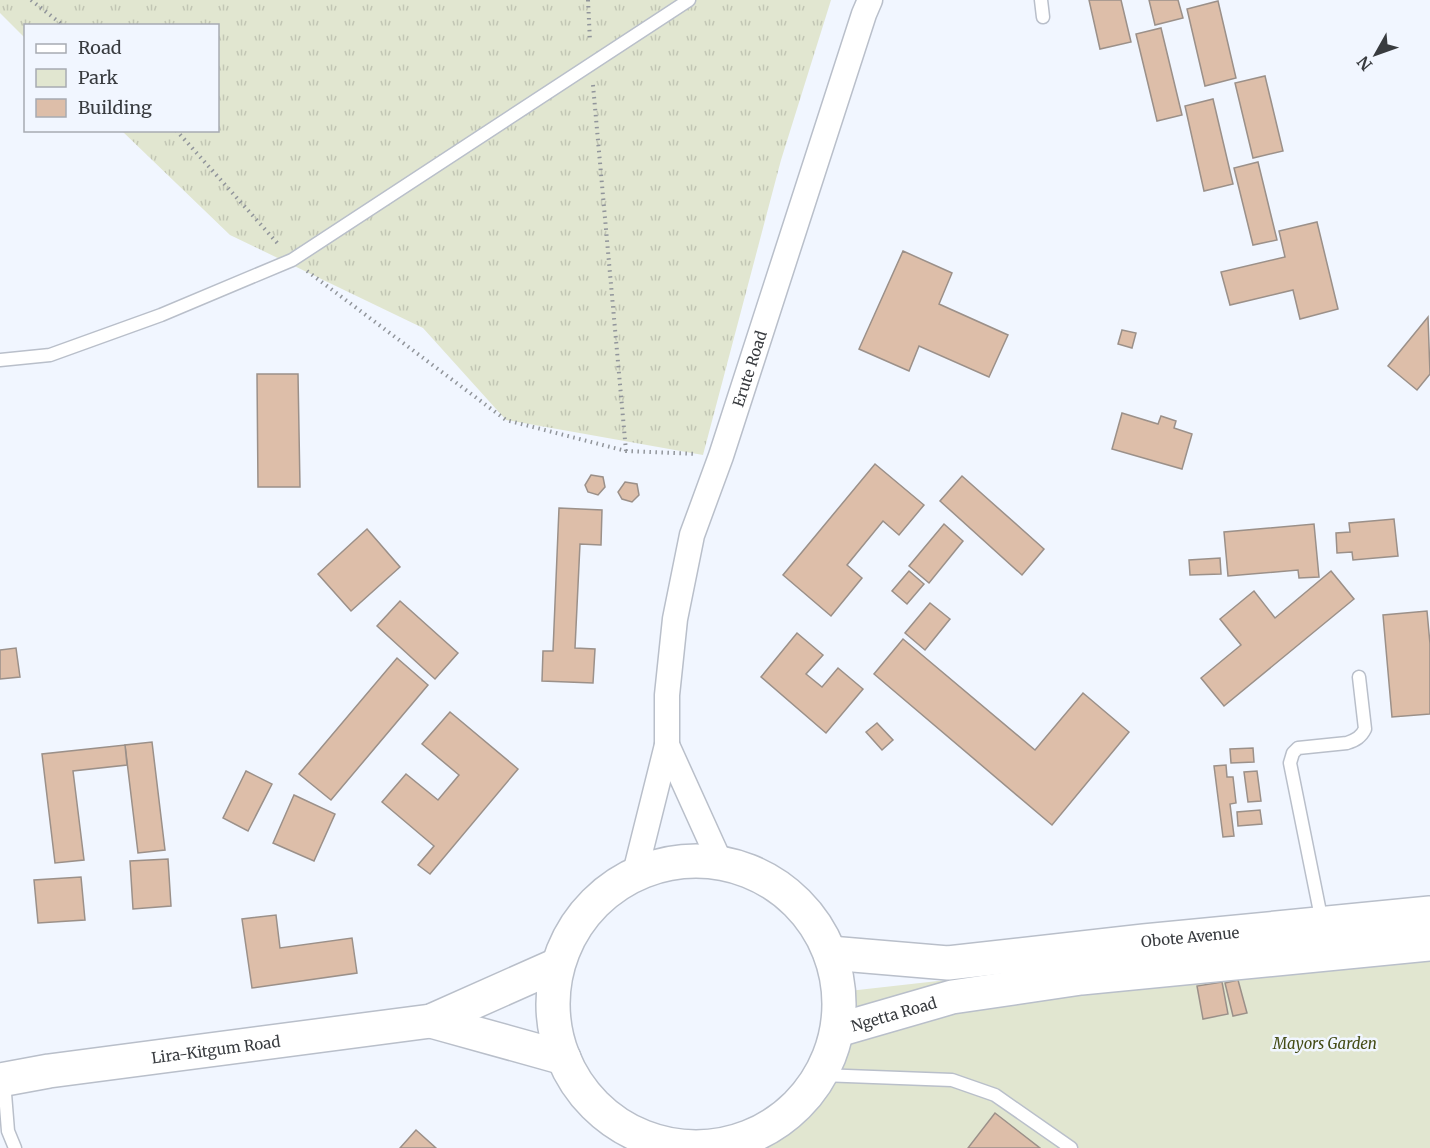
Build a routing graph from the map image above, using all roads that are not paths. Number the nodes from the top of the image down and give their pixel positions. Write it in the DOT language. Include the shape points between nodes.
graph roads {
  1 [pos="689,0"];
  2 [pos="870,0"];
  3 [pos="1041,0"];
  4 [pos="1043,17"];
  5 [pos="0,360"];
  6 [pos="1359,677"];
  7 [pos="667,745"];
  8 [pos="720,862"];
  9 [pos="634,873"];
  10 [pos="1430,913"];
  11 [pos="1323,923"];
  12 [pos="1430,944"];
  13 [pos="830,953"];
  14 [pos="557,965"];
  15 [pos="952,997"];
  16 [pos="431,1021"];
  17 [pos="838,1030"];
  18 [pos="564,1058"];
  19 [pos="821,1075"];
  20 [pos="2,1080"];
  21 [pos="738,1145"];
  22 [pos="675,1147"];
  23 [pos="15,1148"];
  24 [pos="1071,1148"];
  1 -- 5 [label="lane" via="292,260 50,355"];
  2 -- 7 [label="street, Erute Road" via="692,535 677,608 667,695"];
  3 -- 4 [label="lane"];
  6 -- 11 [label="lane" via="1365,729 1362,735 1347,743 1298,748 1290,764"];
  7 -- 8 [label="street"];
  7 -- 9 [label="street"];
  8 -- 9 [label="main road" via="676,861"];
  8 -- 13 [label="main road" via="755,873 787,892 813,920"];
  9 -- 14 [label="main road" via="600,896 574,927"];
  10 -- 11 [label="main road, Obote Avenue"];
  11 -- 13 [label="main road, Obote Avenue" via="948,963"];
  12 -- 15 [label="main road, Obote Avenue" via="1081,978"];
  13 -- 17 [label="main road" via="839,991"];
  14 -- 16 [label="main road, Lira-Kitgum Road"];
  14 -- 18 [label="main road" via="553,1012"];
  15 -- 17 [label="main road, Ngetta Road"];
  16 -- 18 [label="main road, Lira-Kitgum Road"];
  16 -- 20 [label="main road, Lira-Kitgum Road"];
  17 -- 19 [label="main road"];
  18 -- 22 [label="main road" via="580,1088 602,1112 630,1131"];
  19 -- 21 [label="main road" via="800,1104 771,1127"];
  19 -- 24 [label="lane" via="952,1080 995,1095"];
  20 -- 23 [label="lane" via="8,1131"];
  21 -- 22 [label="main road"];
}
